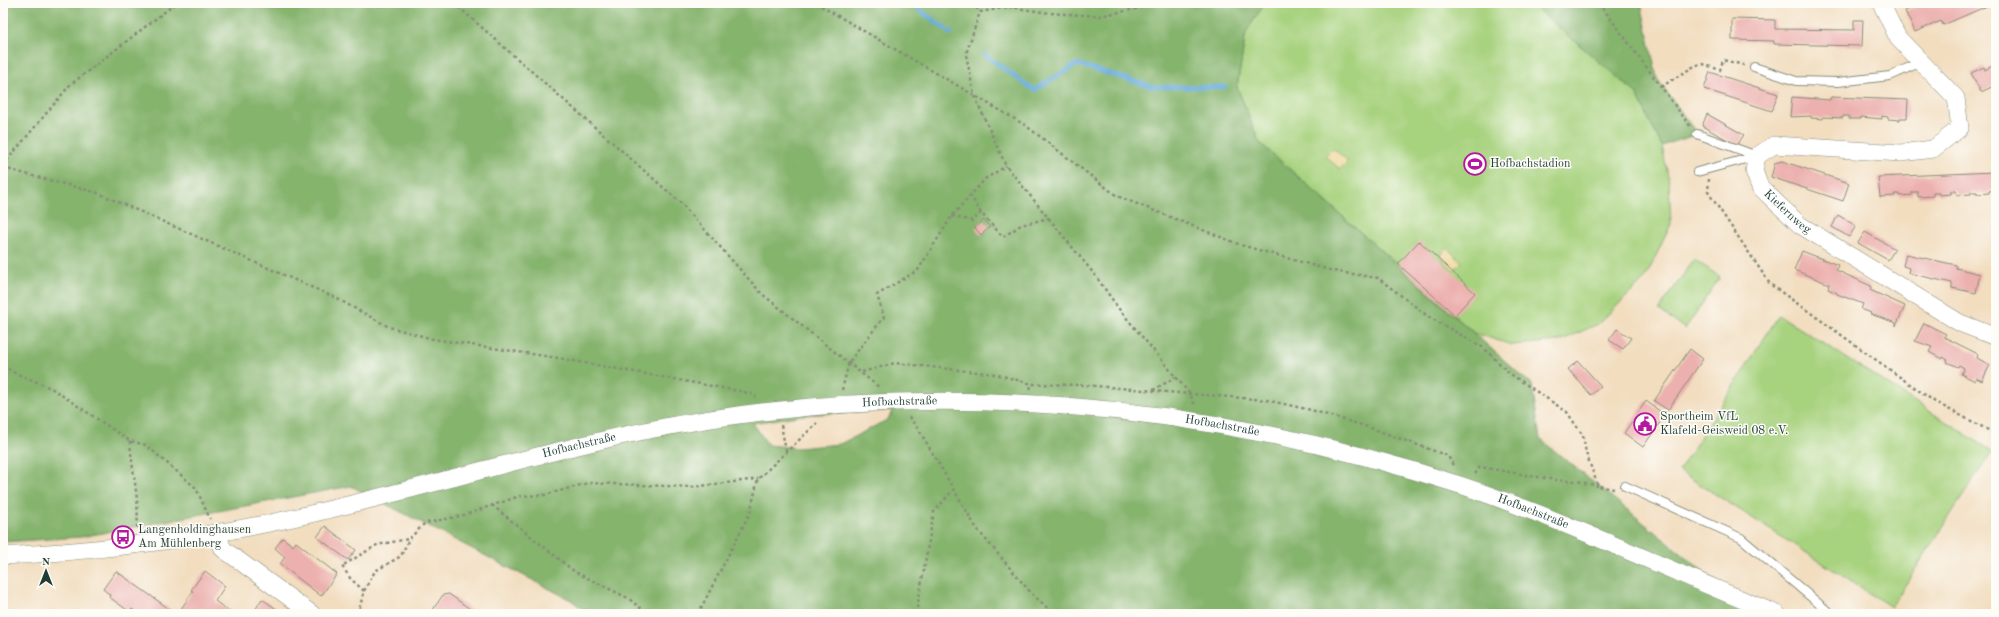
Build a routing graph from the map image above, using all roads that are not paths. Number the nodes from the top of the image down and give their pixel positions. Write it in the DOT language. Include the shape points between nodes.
graph roads {
  1 [pos="1881,3"];
  2 [pos="1921,62"];
  3 [pos="1754,68"];
  4 [pos="1697,134"];
  5 [pos="1757,156"];
  6 [pos="1697,172"];
  7 [pos="1996,337"];
  8 [pos="1622,488"];
  9 [pos="217,533"];
  10 [pos="3,556"];
  11 [pos="312,614"];
  12 [pos="1777,614"];
  13 [pos="1831,614"];
  1 -- 2 [label="street" via="1898,38"];
  2 -- 3 [label="lane" via="1890,76 1838,82 1796,81"];
  2 -- 5 [label="street" via="1956,98 1960,128 1933,149 1901,153 1774,146"];
  4 -- 5 [label="lane"];
  5 -- 6 [label="lane"];
  5 -- 7 [label="street, Kiefernweg" via="1754,171 1760,187 1800,225 1960,323"];
  8 -- 13 [label="lane" via="1741,538"];
  9 -- 10 [label="street, Hofbachstraße" via="136,546"];
  9 -- 11 [label="street" via="223,549"];
  9 -- 12 [label="street, Hofbachstraße" via="288,519 649,430 716,419 779,411 896,402 1027,403 1113,409 1201,421 1360,455 1514,504"];
}
